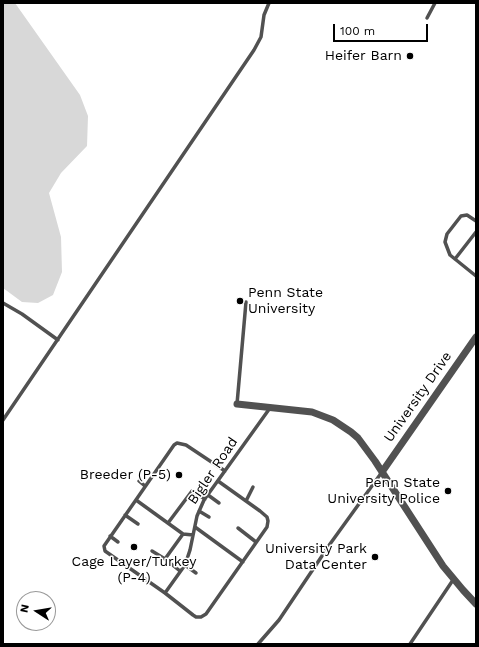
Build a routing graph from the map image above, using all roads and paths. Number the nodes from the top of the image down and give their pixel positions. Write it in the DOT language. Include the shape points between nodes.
graph roads {
  1 [pos="269,3"];
  2 [pos="435,3"];
  3 [pos="427,18"];
  4 [pos="476,221"];
  5 [pos="476,232"];
  6 [pos="455,259"];
  7 [pos="476,276"];
  8 [pos="246,302"];
  9 [pos="3,303"];
  10 [pos="476,337"];
  11 [pos="58,340"];
  12 [pos="237,404"];
  13 [pos="270,408"];
  14 [pos="3,420"];
  15 [pos="225,472"];
  16 [pos="382,472"];
  17 [pos="139,481"];
  18 [pos="218,481"];
  19 [pos="145,486"];
  20 [pos="253,487"];
  21 [pos="208,495"];
  22 [pos="205,499"];
  23 [pos="136,500"];
  24 [pos="246,501"];
  25 [pos="219,502"];
  26 [pos="199,511"];
  27 [pos="125,515"];
  28 [pos="209,517"];
  29 [pos="168,523"];
  30 [pos="138,524"];
  31 [pos="194,527"];
  32 [pos="238,528"];
  33 [pos="183,534"];
  34 [pos="193,535"];
  35 [pos="110,536"];
  36 [pos="118,542"];
  37 [pos="256,542"];
  38 [pos="152,551"];
  39 [pos="165,559"];
  40 [pos="243,562"];
  41 [pos="185,565"];
  42 [pos="180,571"];
  43 [pos="196,573"];
  44 [pos="454,580"];
  45 [pos="165,593"];
  46 [pos="476,604"];
  47 [pos="258,644"];
  48 [pos="410,644"];
  1 -- 11 [label="lane" via="264,15 261,37 254,50"];
  2 -- 3 [label="lane"];
  4 -- 6 [label="lane" via="467,215 461,216 447,234 446,248"];
  5 -- 6 [label="lane"];
  6 -- 7 [label="lane"];
  8 -- 12 [label="lane"];
  9 -- 11 [label="lane"];
  10 -- 16 [label="street, University Drive"];
  11 -- 14 [label="lane"];
  12 -- 13 [label="street"];
  13 -- 15 [label="lane, Bigler Road"];
  13 -- 16 [label="street" via="312,412 334,420 358,438"];
  15 -- 18 [label="lane, Bigler Road"];
  15 -- 19 [label="lane" via="186,444 177,443"];
  16 -- 44 [label="street"];
  16 -- 47 [label="lane" via="279,620"];
  17 -- 19 [label="lane"];
  18 -- 21 [label="lane, Bigler Road"];
  18 -- 24 [label="lane"];
  19 -- 23 [label="lane"];
  20 -- 24 [label="lane"];
  21 -- 22 [label="lane, Bigler Road"];
  21 -- 25 [label="lane"];
  22 -- 26 [label="lane, Bigler Road"];
  22 -- 29 [label="lane" via="192,491"];
  23 -- 27 [label="lane"];
  23 -- 29 [label="lane"];
  24 -- 37 [label="lane" via="267,517 267,528"];
  26 -- 28 [label="lane"];
  26 -- 31 [label="lane, Bigler Road"];
  27 -- 30 [label="lane"];
  27 -- 35 [label="lane"];
  29 -- 33 [label="lane"];
  31 -- 34 [label="lane, Bigler Road"];
  31 -- 40 [label="lane"];
  32 -- 37 [label="lane"];
  33 -- 34 [label="lane"];
  33 -- 39 [label="lane"];
  34 -- 41 [label="lane, Bigler Road"];
  35 -- 36 [label="lane"];
  35 -- 45 [label="lane" via="104,546 105,552"];
  37 -- 40 [label="lane"];
  38 -- 39 [label="lane"];
  39 -- 42 [label="lane"];
  40 -- 45 [label="lane" via="204,616 196,617"];
  41 -- 42 [label="lane, Bigler Road"];
  41 -- 43 [label="lane"];
  42 -- 45 [label="lane, Bigler Road"];
  44 -- 46 [label="street"];
  44 -- 48 [label="lane"];
}
